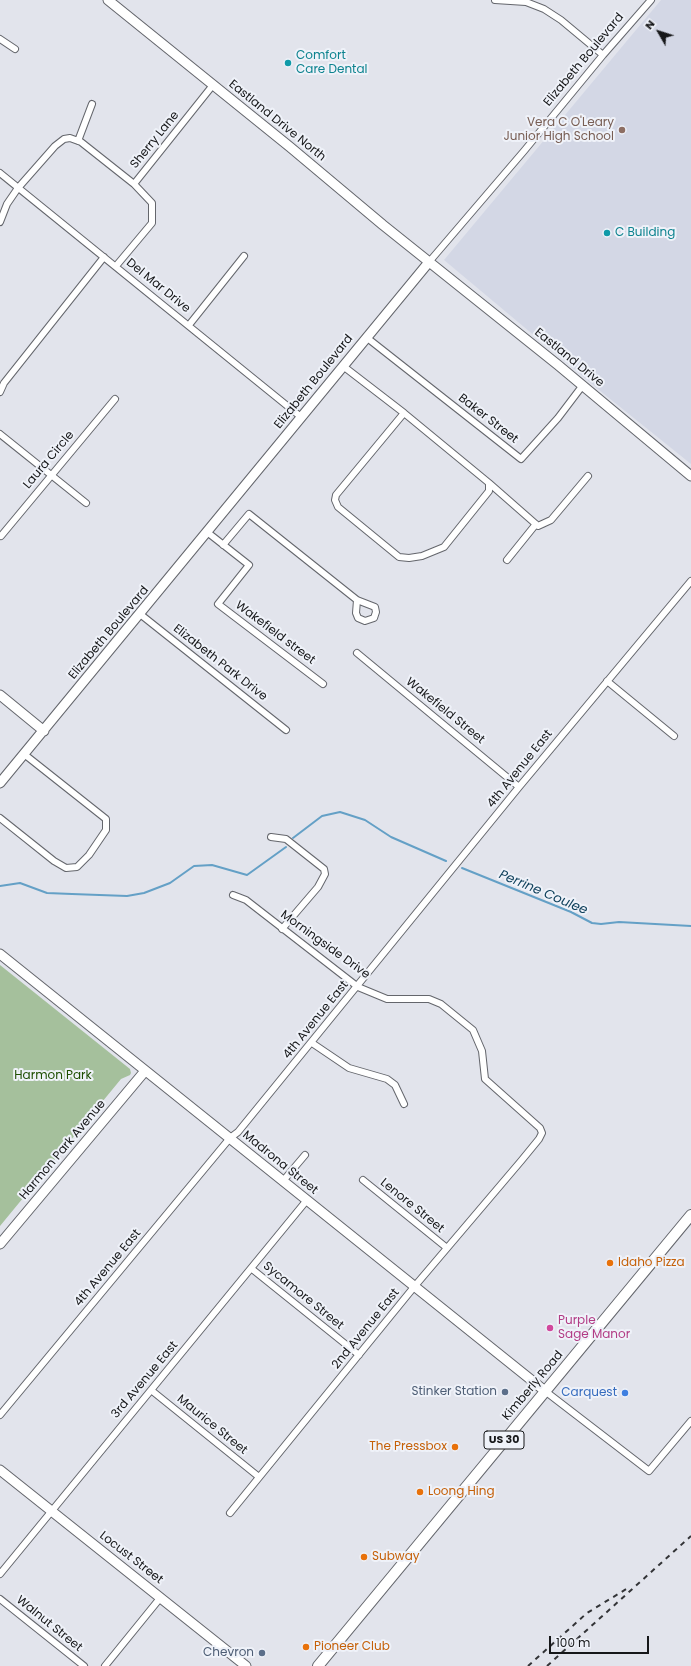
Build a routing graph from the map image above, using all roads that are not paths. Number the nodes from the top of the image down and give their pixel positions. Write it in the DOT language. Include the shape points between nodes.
graph roads {
  1 [pos="108,0"];
  2 [pos="495,0"];
  3 [pos="651,0"];
  4 [pos="0,39"];
  5 [pos="15,49"];
  6 [pos="603,55"];
  7 [pos="213,85"];
  8 [pos="92,104"];
  9 [pos="78,140"];
  10 [pos="0,173"];
  11 [pos="134,184"];
  12 [pos="18,188"];
  13 [pos="0,222"];
  14 [pos="244,256"];
  15 [pos="104,257"];
  16 [pos="429,262"];
  17 [pos="116,266"];
  18 [pos="188,325"];
  19 [pos="366,337"];
  20 [pos="343,366"];
  21 [pos="583,385"];
  22 [pos="0,392"];
  23 [pos="115,399"];
  24 [pos="404,413"];
  25 [pos="302,417"];
  26 [pos="0,434"];
  27 [pos="51,474"];
  28 [pos="588,476"];
  29 [pos="691,476"];
  30 [pos="489,483"];
  31 [pos="86,503"];
  32 [pos="536,524"];
  33 [pos="207,532"];
  34 [pos="1,536"];
  35 [pos="223,545"];
  36 [pos="507,560"];
  37 [pos="691,581"];
  38 [pos="357,600"];
  39 [pos="140,614"];
  40 [pos="357,653"];
  41 [pos="607,681"];
  42 [pos="323,684"];
  43 [pos="0,695"];
  44 [pos="44,730"];
  45 [pos="286,730"];
  46 [pos="674,736"];
  47 [pos="24,754"];
  48 [pos="0,783"];
  49 [pos="519,787"];
  50 [pos="0,818"];
  51 [pos="272,837"];
  52 [pos="234,895"];
  53 [pos="282,929"];
  54 [pos="0,954"];
  55 [pos="358,986"];
  56 [pos="312,1043"];
  57 [pos="145,1071"];
  58 [pos="404,1104"];
  59 [pos="230,1138"];
  60 [pos="305,1155"];
  61 [pos="522,1161"];
  62 [pos="363,1180"];
  63 [pos="283,1181"];
  64 [pos="307,1200"];
  65 [pos="691,1215"];
  66 [pos="0,1244"];
  67 [pos="447,1248"];
  68 [pos="252,1269"];
  69 [pos="414,1287"];
  70 [pos="360,1355"];
  71 [pos="151,1390"];
  72 [pos="545,1391"];
  73 [pos="0,1415"];
  74 [pos="691,1421"];
  75 [pos="0,1470"];
  76 [pos="259,1477"];
  77 [pos="51,1511"];
  78 [pos="230,1513"];
  79 [pos="0,1574"];
  80 [pos="161,1597"];
  81 [pos="0,1599"];
  82 [pos="84,1666"];
  83 [pos="105,1666"];
  84 [pos="246,1666"];
  85 [pos="318,1666"];
  1 -- 7 [label="street, Eastland Drive North"];
  2 -- 6 [label="street" via="526,2 544,9"];
  3 -- 6 [label="street, Elizabeth Boulevard"];
  4 -- 5 [label="street"];
  6 -- 16 [label="street, Elizabeth Boulevard"];
  7 -- 11 [label="street, Sherry Lane"];
  7 -- 16 [label="street, Eastland Drive North"];
  8 -- 9 [label="street"];
  9 -- 11 [label="street"];
  9 -- 12 [label="street" via="64,139 55,146"];
  10 -- 12 [label="street, Del Mar Drive"];
  11 -- 17 [label="street, Sherry Lane" via="152,203 152,223"];
  12 -- 13 [label="street" via="7,204"];
  12 -- 15 [label="street, Del Mar Drive"];
  14 -- 18 [label="street"];
  15 -- 17 [label="street, Del Mar Drive"];
  15 -- 22 [label="street" via="4,383"];
  16 -- 19 [label="street, Elizabeth Boulevard"];
  16 -- 21 [label="street, Eastland Drive"];
  17 -- 18 [label="street, Del Mar Drive"];
  18 -- 25 [label="street, Del Mar Drive"];
  19 -- 20 [label="street, Elizabeth Boulevard"];
  19 -- 21 [label="street, Baker Street" via="521,459 558,418"];
  20 -- 24 [label="street"];
  20 -- 25 [label="street, Elizabeth Boulevard"];
  21 -- 29 [label="street, Eastland Drive"];
  23 -- 27 [label="street, Laura Circle"];
  24 -- 30 [label="street"];
  24 -- 30 [label="street" via="336,495 338,507 399,557 422,556 444,547 489,491"];
  25 -- 33 [label="street, Elizabeth Boulevard"];
  26 -- 27 [label="street"];
  27 -- 31 [label="street"];
  27 -- 34 [label="street, Laura Circle"];
  28 -- 32 [label="street" via="551,520 538,526"];
  30 -- 32 [label="street"];
  32 -- 36 [label="street"];
  33 -- 35 [label="street, Wakefield street"];
  33 -- 39 [label="street, Elizabeth Boulevard"];
  35 -- 38 [label="street" via="249,514"];
  35 -- 42 [label="street, Wakefield street" via="249,565 218,604"];
  37 -- 41 [label="street, 4th Avenue East"];
  39 -- 44 [label="street, Elizabeth Boulevard"];
  39 -- 45 [label="street, Elizabeth Park Drive"];
  40 -- 49 [label="street, Wakefield Street"];
  41 -- 46 [label="street"];
  41 -- 49 [label="street, 4th Avenue East"];
  43 -- 44 [label="street"];
  44 -- 47 [label="street, Elizabeth Boulevard"];
  47 -- 48 [label="street, Elizabeth Boulevard"];
  47 -- 50 [label="street" via="106,819 106,830 89,855 77,867 66,868"];
  49 -- 55 [label="street, 4th Avenue East"];
  51 -- 53 [label="street" via="286,839 324,869 325,874 318,887"];
  52 -- 53 [label="street, Morningside Drive" via="246,900"];
  53 -- 55 [label="street, Morningside Drive"];
  54 -- 57 [label="street, Madrona Street"];
  55 -- 56 [label="street, 4th Avenue East"];
  55 -- 61 [label="street, Morningside Drive" via="387,999 428,999 441,1004 473,1030 482,1051 485,1080 540,1128 542,1133"];
  56 -- 58 [label="street" via="349,1068 387,1079 395,1085"];
  56 -- 59 [label="street, 4th Avenue East" via="238,1132"];
  57 -- 59 [label="street, Madrona Street"];
  57 -- 66 [label="street, Harmon Park Avenue"];
  59 -- 63 [label="street, Madrona Street"];
  59 -- 73 [label="street, 4th Avenue East"];
  60 -- 63 [label="street"];
  61 -- 67 [label="street, 2nd Avenue East"];
  62 -- 67 [label="street, Lenore Street"];
  63 -- 64 [label="street, Madrona Street"];
  64 -- 68 [label="street, 3rd Avenue East"];
  64 -- 69 [label="street, Madrona Street"];
  65 -- 72 [label="main road, Kimberly Road / US 30"];
  67 -- 69 [label="street, 2nd Avenue East"];
  68 -- 70 [label="street, Sycamore Street"];
  68 -- 71 [label="street, 3rd Avenue East"];
  69 -- 70 [label="street, 2nd Avenue East"];
  69 -- 72 [label="street, Madrona Street"];
  70 -- 76 [label="street, 2nd Avenue East"];
  71 -- 76 [label="street, Maurice Street"];
  71 -- 77 [label="street, 3rd Avenue East"];
  72 -- 74 [label="street" via="649,1471"];
  72 -- 85 [label="main road, Kimberly Road / US 30"];
  75 -- 77 [label="street, Locust Street"];
  76 -- 78 [label="street, 2nd Avenue East"];
  77 -- 79 [label="street, 3rd Avenue East"];
  77 -- 80 [label="street, Locust Street"];
  80 -- 83 [label="street"];
  80 -- 84 [label="street, Locust Street"];
  81 -- 82 [label="street, Walnut Street"];
}
